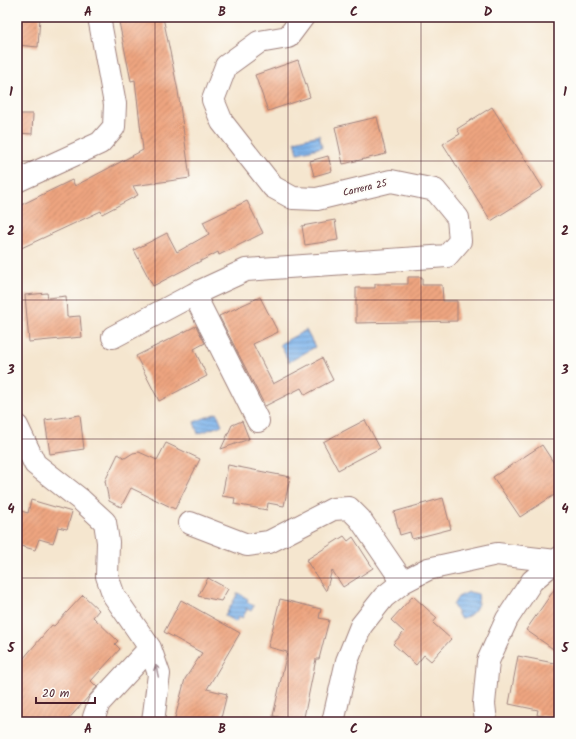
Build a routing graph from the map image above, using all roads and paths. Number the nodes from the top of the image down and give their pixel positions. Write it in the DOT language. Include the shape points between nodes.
graph roads {
  1 [pos="99,17"];
  2 [pos="303,17"];
  3 [pos="17,181"];
  4 [pos="194,294"];
  5 [pos="113,337"];
  6 [pos="258,421"];
  7 [pos="17,426"];
  8 [pos="190,523"];
  9 [pos="557,559"];
  10 [pos="403,582"];
  11 [pos="150,648"];
  12 [pos="95,722"];
  13 [pos="153,722"];
  14 [pos="333,722"];
  15 [pos="486,722"];
  1 -- 3 [label="street" via="115,104 114,127 100,143"];
  2 -- 4 [label="street, Carrera 25" via="288,37 259,42 226,66 213,100 222,122 273,187 293,198 317,199 391,181 435,190 458,218 460,241 447,256 246,270"];
  4 -- 5 [label="street, Carrera 25"];
  4 -- 6 [label="street"];
  7 -- 11 [label="street" via="35,464 105,522 108,542 107,576 114,596"];
  8 -- 10 [label="street" via="247,545 269,542 333,508 348,508 360,519"];
  9 -- 10 [label="street" via="497,554 428,569"];
  9 -- 15 [label="street" via="532,581 507,619 488,661 484,704"];
  10 -- 14 [label="street" via="384,597 361,626 346,661"];
  11 -- 12 [label="street" via="99,703 94,717"];
  13 -- 11 [label="street, one-way" via="159,674"];
}
